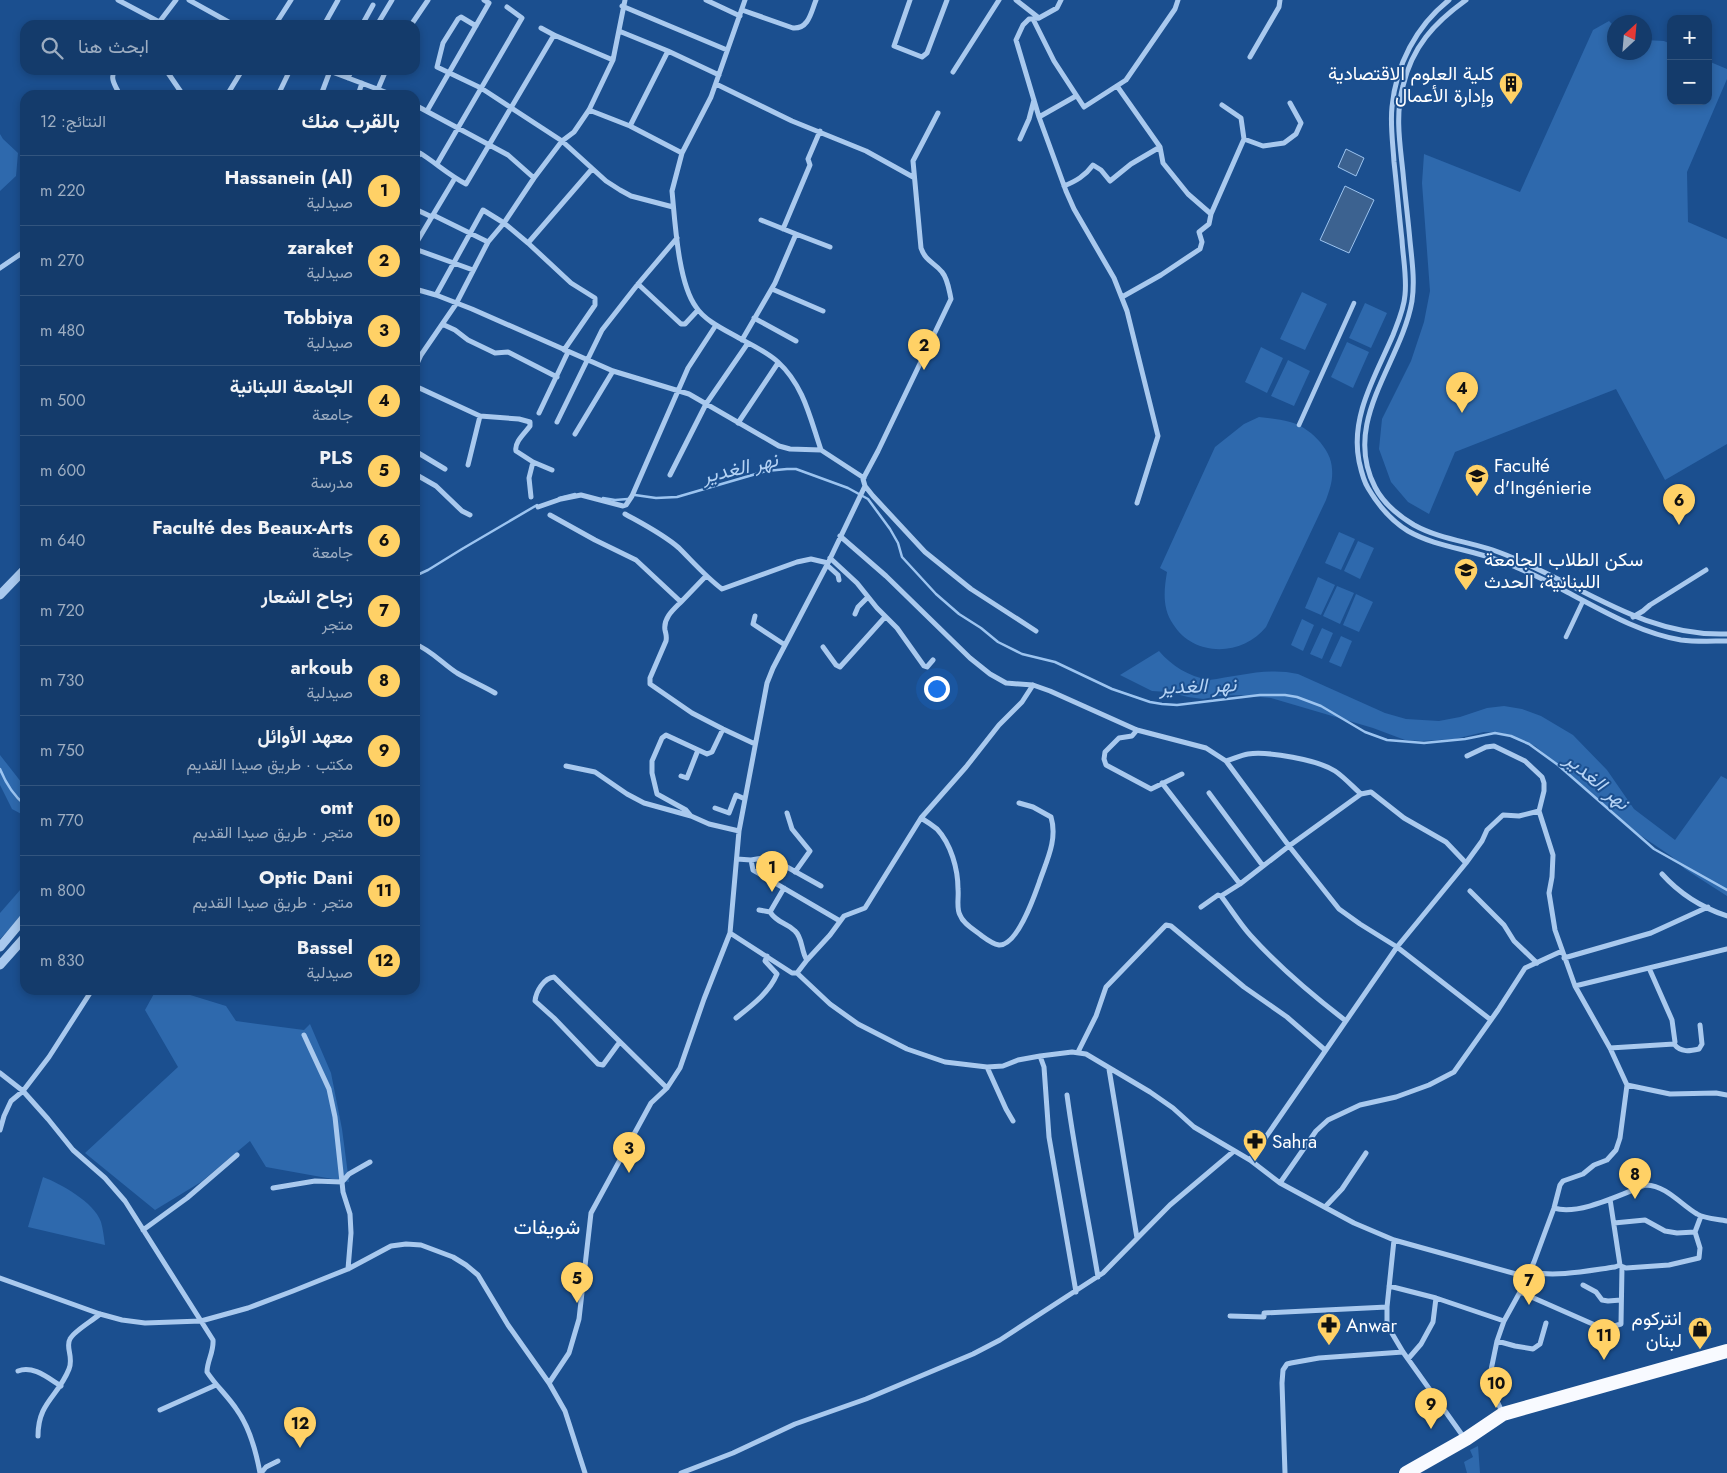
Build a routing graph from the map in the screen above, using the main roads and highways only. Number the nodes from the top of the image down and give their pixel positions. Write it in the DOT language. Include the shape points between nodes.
graph roads {
  1 [pos="1727,1351"];
  2 [pos="1406,1473"];
  1 -- 2 [label="highway" via="1504,1414"];
}
